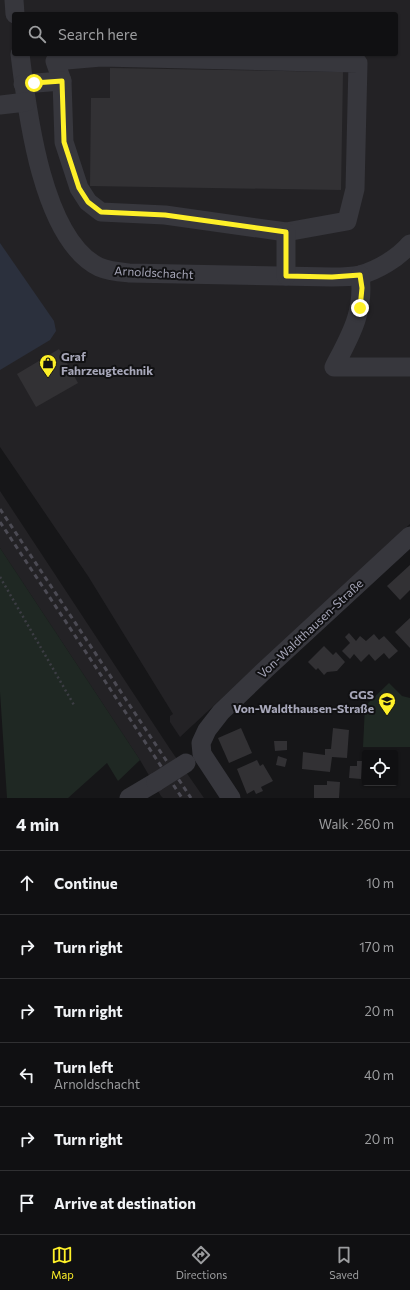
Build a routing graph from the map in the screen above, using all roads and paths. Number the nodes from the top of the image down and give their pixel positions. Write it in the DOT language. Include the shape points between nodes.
graph roads {
  1 [pos="14,0"];
  2 [pos="15,12"];
  3 [pos="20,56"];
  4 [pos="62,81"];
  5 [pos="24,93"];
  6 [pos="0,105"];
  7 [pos="286,232"];
  8 [pos="410,244"];
  9 [pos="360,275"];
  10 [pos="286,276"];
  11 [pos="410,367"];
  12 [pos="410,536"];
  13 [pos="0,577"];
  14 [pos="74,705"];
  15 [pos="202,754"];
  16 [pos="130,798"];
  17 [pos="231,798"];
  1 -- 2 [label="street"];
  3 -- 5 [label="street, Arnoldschacht"];
  4 -- 5 [label="street"];
  4 -- 7 [label="street" via="64,142 79,188 88,202 101,212 165,215"];
  4 -- 7 [label="street" via="55,61 101,57 358,63 355,189 347,221"];
  5 -- 6 [label="street"];
  5 -- 10 [label="street, Arnoldschacht" via="41,172 55,213 72,244 90,261 99,267 129,273"];
  7 -- 10 [label="street"];
  8 -- 9 [label="street, Arnoldschacht" via="390,261"];
  9 -- 10 [label="street, Arnoldschacht"];
  9 -- 11 [label="street" via="362,288 355,326 334,367"];
  12 -- 15 [label="street, Von-Waldthausen-Straße" via="221,712 207,730 201,743"];
  13 -- 14 [label="path"];
  15 -- 16 [label="street, bridge"];
  15 -- 17 [label="street"];
}
